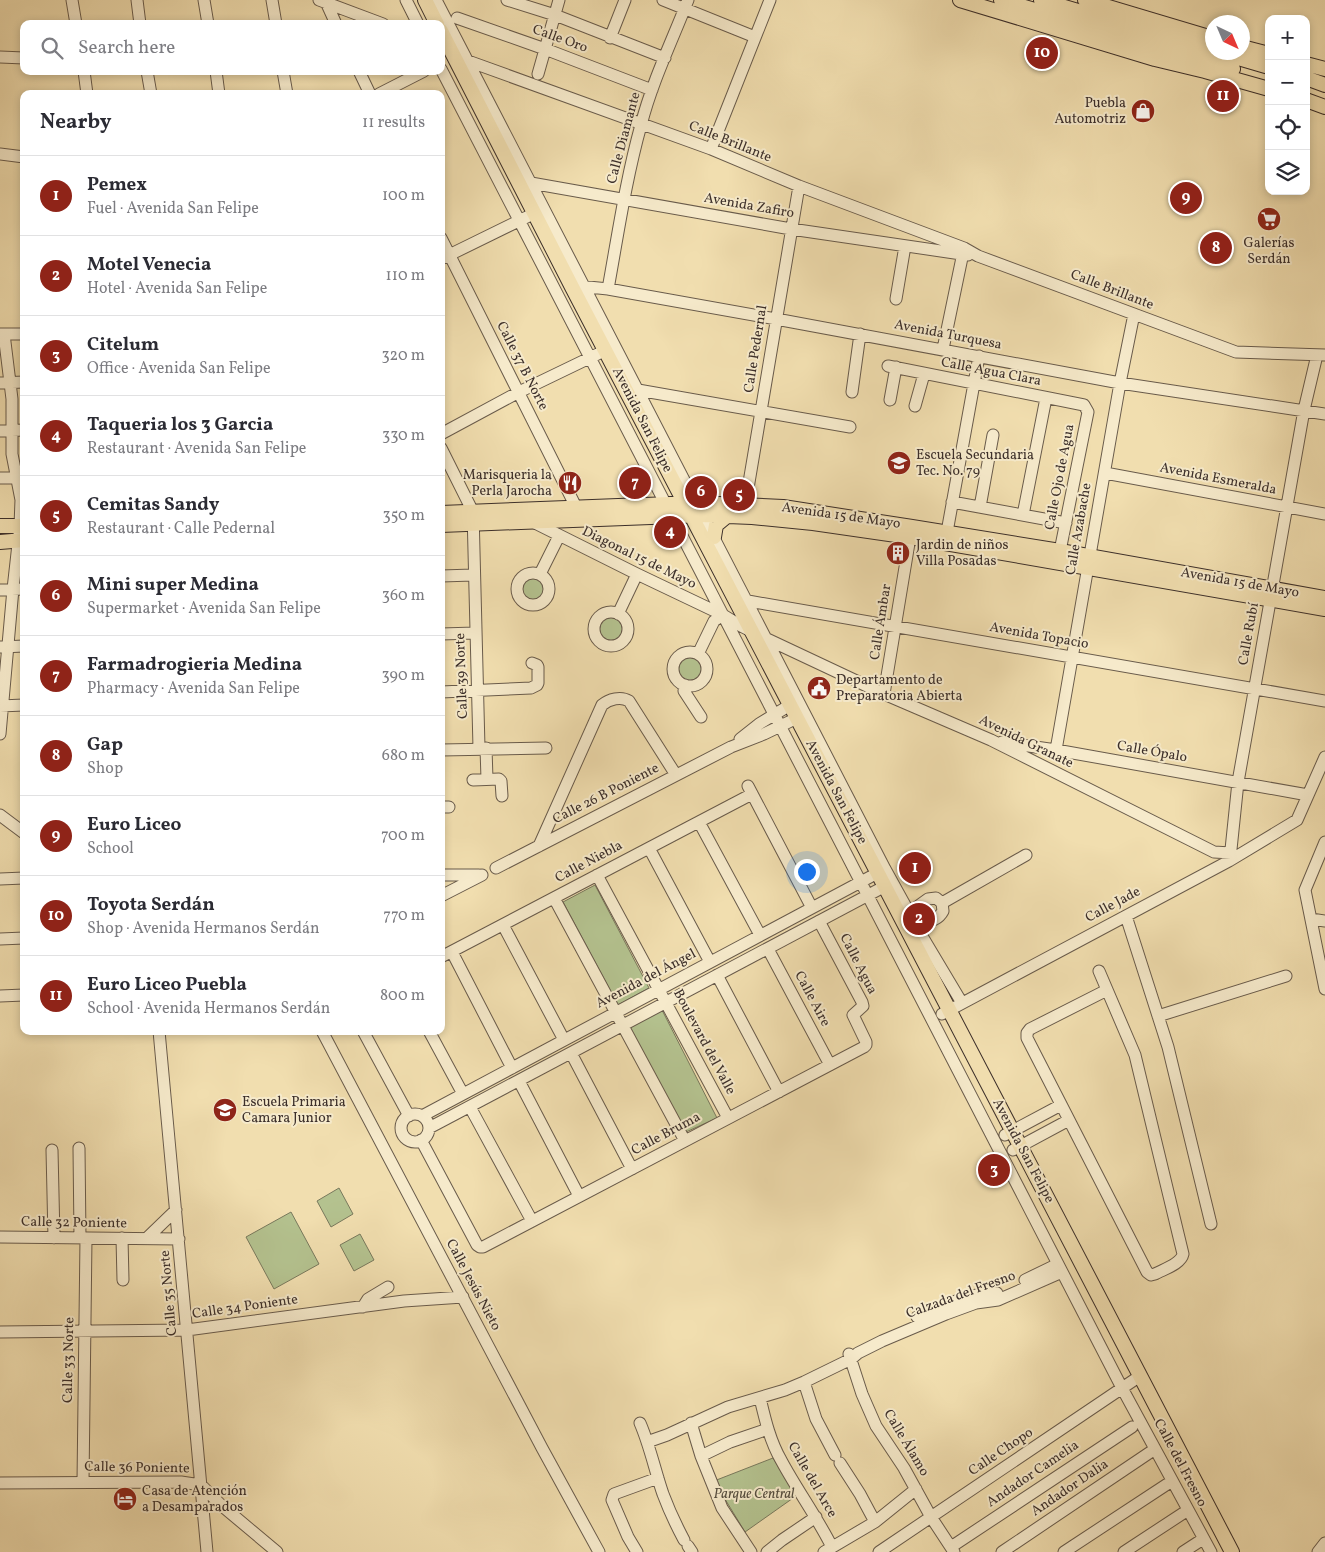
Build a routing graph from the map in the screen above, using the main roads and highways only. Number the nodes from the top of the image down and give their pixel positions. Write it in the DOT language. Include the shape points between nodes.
graph roads {
  1 [pos="416,0"];
  2 [pos="425,0"];
  3 [pos="960,0"];
  4 [pos="1001,0"];
  5 [pos="1041,0"];
  6 [pos="1070,0"];
  7 [pos="1082,4"];
  8 [pos="1115,4"];
  9 [pos="426,20"];
  10 [pos="435,20"];
  11 [pos="1096,29"];
  12 [pos="1205,36"];
  13 [pos="1205,50"];
  14 [pos="1250,53"];
  15 [pos="1265,54"];
  16 [pos="1250,55"];
  17 [pos="445,59"];
  18 [pos="1265,64"];
  19 [pos="1310,65"];
  20 [pos="1325,69"];
  21 [pos="1265,79"];
  22 [pos="1310,79"];
  23 [pos="1325,84"];
  24 [pos="1265,88"];
  25 [pos="1310,93"];
  26 [pos="1325,97"];
  27 [pos="1310,101"];
  28 [pos="1325,106"];
  29 [pos="684,509"];
  30 [pos="744,510"];
  31 [pos="445,514"];
  32 [pos="728,515"];
  33 [pos="473,518"];
  34 [pos="445,524"];
  35 [pos="0,526"];
  36 [pos="20,526"];
  37 [pos="911,532"];
  38 [pos="714,537"];
  39 [pos="20,541"];
  40 [pos="0,542"];
  41 [pos="1088,562"];
  42 [pos="1272,594"];
  43 [pos="1325,598"];
  44 [pos="1325,609"];
  45 [pos="881,888"];
  46 [pos="946,1012"];
  47 [pos="1009,1133"];
  48 [pos="1016,1148"];
  49 [pos="1132,1382"];
  50 [pos="1222,1552"];
  51 [pos="1232,1552"];
  1 -- 9 [label="main road"];
  2 -- 10 [label="main road"];
  3 -- 11 [label="main road"];
  4 -- 11 [label="main road"];
  5 -- 7 [label="main road"];
  6 -- 7 [label="main road"];
  7 -- 8 [label="main road"];
  7 -- 11 [label="main road"];
  8 -- 12 [label="main road"];
  11 -- 13 [label="main road"];
  11 -- 21 [label="main road"];
  11 -- 24 [label="main road" via="1155,59"];
  14 -- 15 [label="main road"];
  16 -- 18 [label="main road"];
  17 -- 29 [label="main road, Avenida San Felipe" via="527,217 574,287 599,354"];
  19 -- 20 [label="main road"];
  22 -- 23 [label="main road"];
  25 -- 26 [label="main road"];
  27 -- 28 [label="main road"];
  29 -- 30 [label="main road, Avenida 15 de Mayo"];
  29 -- 32 [label="main road, Avenida 15 de Mayo"];
  29 -- 33 [label="main road, Avenida 15 de Mayo" via="531,521"];
  29 -- 33 [label="main road, Avenida 15 de Mayo" via="576,507 514,511"];
  29 -- 45 [label="main road, Avenida San Felipe" via="746,628 786,716"];
  30 -- 32 [label="main road, Avenida 15 de Mayo"];
  30 -- 37 [label="main road, Avenida 15 de Mayo" via="813,523"];
  31 -- 33 [label="main road, Avenida 15 de Mayo"];
  32 -- 38 [label="main road" via="716,525"];
  33 -- 34 [label="main road, Avenida 15 de Mayo"];
  35 -- 36 [label="main road"];
  37 -- 41 [label="main road, Avenida 15 de Mayo"];
  37 -- 41 [label="main road, Avenida 15 de Mayo" via="946,532 1060,551"];
  39 -- 40 [label="main road"];
  41 -- 42 [label="main road, Avenida 15 de Mayo"];
  42 -- 43 [label="main road, Avenida 15 de Mayo"];
  42 -- 44 [label="main road, Avenida 15 de Mayo"];
  45 -- 46 [label="main road, Avenida San Felipe"];
  45 -- 46 [label="main road, Avenida San Felipe" via="910,919"];
  46 -- 47 [label="main road, Avenida San Felipe"];
  46 -- 47 [label="main road, Avenida San Felipe" via="977,1094"];
  47 -- 48 [label="main road, Avenida San Felipe"];
  48 -- 49 [label="main road, Avenida San Felipe"];
  48 -- 49 [label="main road, Avenida San Felipe" via="1091,1314"];
  49 -- 50 [label="main road, Avenida San Felipe"];
  49 -- 51 [label="main road, Avenida San Felipe"];
}
